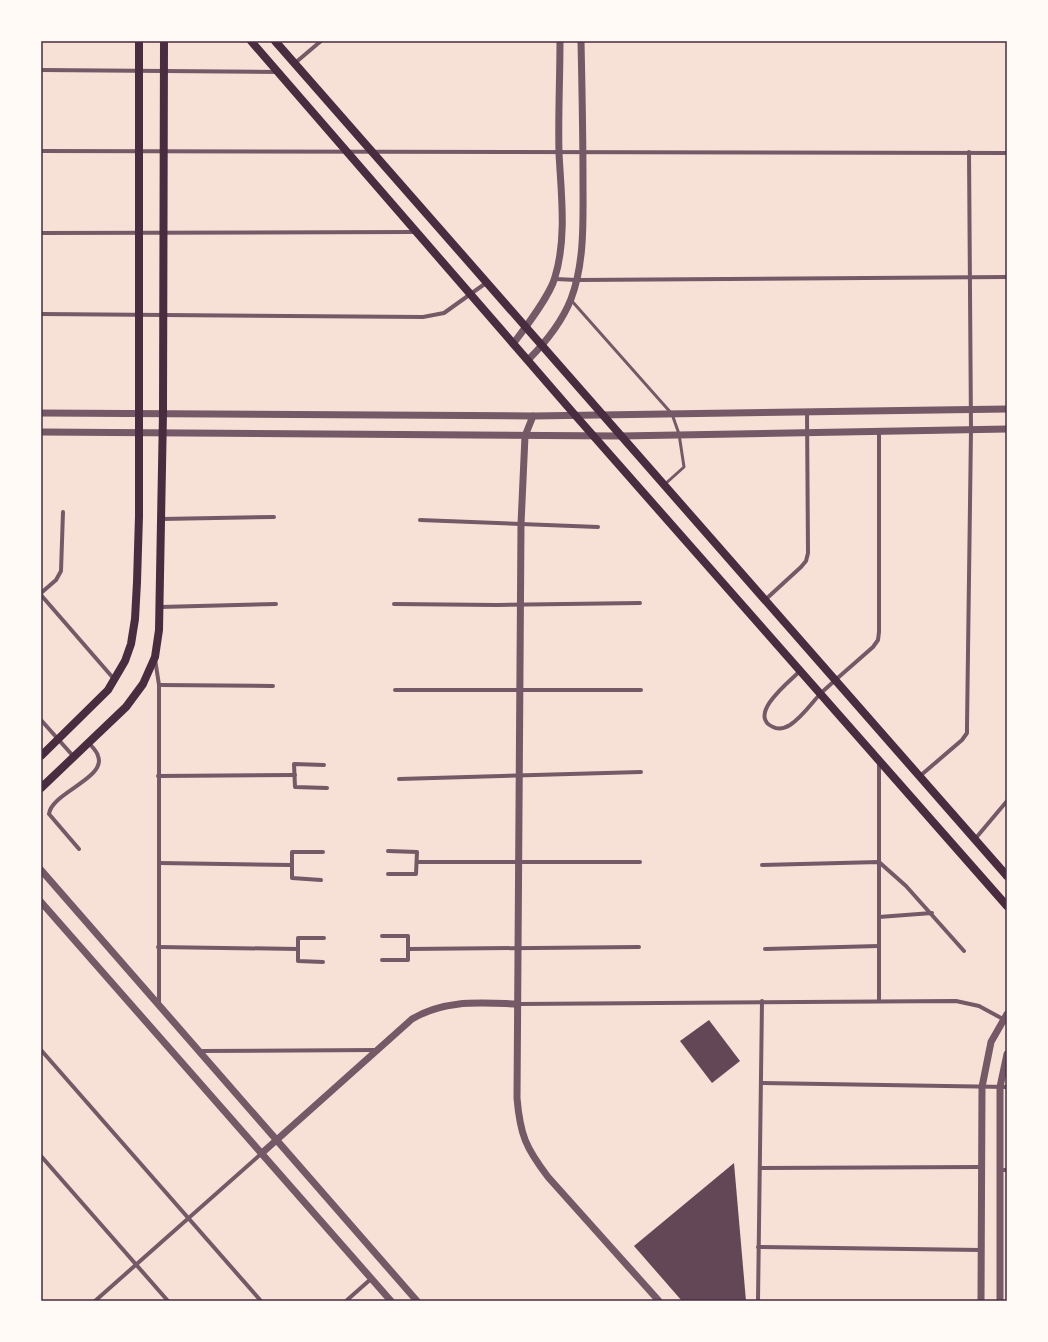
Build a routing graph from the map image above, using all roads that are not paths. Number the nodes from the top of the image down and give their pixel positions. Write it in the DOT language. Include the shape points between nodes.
graph roads {
  1 [pos="139,41"];
  2 [pos="164,41"];
  3 [pos="251,41"];
  4 [pos="275,41"];
  5 [pos="321,41"];
  6 [pos="560,41"];
  7 [pos="581,41"];
  8 [pos="294,63"];
  9 [pos="41,70"];
  10 [pos="138,70"];
  11 [pos="164,70"];
  12 [pos="278,72"];
  13 [pos="41,150"];
  14 [pos="139,150"];
  15 [pos="164,151"];
  16 [pos="559,151"];
  17 [pos="348,152"];
  18 [pos="372,152"];
  19 [pos="583,152"];
  20 [pos="969,152"];
  21 [pos="1007,153"];
  22 [pos="416,232"];
  23 [pos="41,233"];
  24 [pos="139,233"];
  25 [pos="164,233"];
  26 [pos="970,277"];
  27 [pos="1007,277"];
  28 [pos="555,279"];
  29 [pos="577,280"];
  30 [pos="486,283"];
  31 [pos="471,295"];
  32 [pos="571,300"];
  33 [pos="41,314"];
  34 [pos="139,314"];
  35 [pos="163,315"];
  36 [pos="526,327"];
  37 [pos="513,344"];
  38 [pos="542,346"];
  39 [pos="528,360"];
  40 [pos="971,409"];
  41 [pos="1007,409"];
  42 [pos="807,412"];
  43 [pos="41,413"];
  44 [pos="139,413"];
  45 [pos="163,413"];
  46 [pos="672,414"];
  47 [pos="575,415"];
  48 [pos="533,416"];
  49 [pos="603,416"];
  50 [pos="1007,429"];
  51 [pos="971,430"];
  52 [pos="879,431"];
  53 [pos="41,432"];
  54 [pos="139,432"];
  55 [pos="807,432"];
  56 [pos="163,434"];
  57 [pos="679,434"];
  58 [pos="592,435"];
  59 [pos="525,436"];
  60 [pos="620,436"];
  61 [pos="664,485"];
  62 [pos="63,512"];
  63 [pos="274,517"];
  64 [pos="161,519"];
  65 [pos="420,520"];
  66 [pos="521,524"];
  67 [pos="598,527"];
  68 [pos="41,594"];
  69 [pos="765,600"];
  70 [pos="640,603"];
  71 [pos="276,604"];
  72 [pos="394,604"];
  73 [pos="520,605"];
  74 [pos="160,607"];
  75 [pos="155,657"];
  76 [pos="800,671"];
  77 [pos="115,680"];
  78 [pos="836,681"];
  79 [pos="159,685"];
  80 [pos="273,686"];
  81 [pos="395,690"];
  82 [pos="520,690"];
  83 [pos="641,690"];
  84 [pos="821,694"];
  85 [pos="42,722"];
  86 [pos="59,740"];
  87 [pos="89,743"];
  88 [pos="41,756"];
  89 [pos="75,757"];
  90 [pos="879,760"];
  91 [pos="324,765"];
  92 [pos="641,772"];
  93 [pos="519,774"];
  94 [pos="295,775"];
  95 [pos="158,776"];
  96 [pos="920,776"];
  97 [pos="399,779"];
  98 [pos="41,788"];
  99 [pos="327,788"];
  100 [pos="1007,801"];
  101 [pos="974,839"];
  102 [pos="79,849"];
  103 [pos="388,851"];
  104 [pos="323,852"];
  105 [pos="417,862"];
  106 [pos="519,862"];
  107 [pos="640,862"];
  108 [pos="879,862"];
  109 [pos="158,863"];
  110 [pos="292,864"];
  111 [pos="762,865"];
  112 [pos="41,870"];
  113 [pos="388,874"];
  114 [pos="1007,876"];
  115 [pos="321,880"];
  116 [pos="1007,906"];
  117 [pos="42,907"];
  118 [pos="932,913"];
  119 [pos="879,917"];
  120 [pos="382,936"];
  121 [pos="324,938"];
  122 [pos="879,946"];
  123 [pos="158,947"];
  124 [pos="639,947"];
  125 [pos="518,948"];
  126 [pos="298,949"];
  127 [pos="408,949"];
  128 [pos="765,949"];
  129 [pos="964,951"];
  130 [pos="382,960"];
  131 [pos="323,962"];
  132 [pos="762,1001"];
  133 [pos="879,1001"];
  134 [pos="518,1004"];
  135 [pos="159,1006"];
  136 [pos="1005,1017"];
  137 [pos="41,1050"];
  138 [pos="378,1050"];
  139 [pos="199,1051"];
  140 [pos="1007,1054"];
  141 [pos="761,1083"];
  142 [pos="982,1087"];
  143 [pos="1004,1087"];
  144 [pos="276,1140"];
  145 [pos="262,1153"];
  146 [pos="41,1156"];
  147 [pos="981,1167"];
  148 [pos="760,1168"];
  149 [pos="1004,1170"];
  150 [pos="189,1219"];
  151 [pos="758,1247"];
  152 [pos="981,1250"];
  153 [pos="1004,1252"];
  154 [pos="136,1265"];
  155 [pos="372,1278"];
  156 [pos="95,1301"];
  157 [pos="168,1301"];
  158 [pos="261,1301"];
  159 [pos="346,1301"];
  160 [pos="392,1301"];
  161 [pos="416,1301"];
  162 [pos="659,1301"];
  163 [pos="758,1301"];
  164 [pos="981,1301"];
  165 [pos="1000,1301"];
  1 -- 10 [label="main road"];
  2 -- 11 [label="main road"];
  3 -- 12 [label="main road"];
  4 -- 8 [label="main road"];
  5 -- 8 [label="street"];
  6 -- 16 [label="street"];
  7 -- 19 [label="street"];
  8 -- 18 [label="main road"];
  9 -- 10 [label="street"];
  10 -- 11 [label="street"];
  10 -- 14 [label="main road"];
  11 -- 12 [label="street"];
  11 -- 15 [label="main road"];
  12 -- 17 [label="main road"];
  13 -- 14 [label="street"];
  14 -- 15 [label="street"];
  14 -- 24 [label="main road"];
  15 -- 17 [label="street"];
  15 -- 25 [label="main road"];
  16 -- 18 [label="street"];
  16 -- 19 [label="street"];
  16 -- 28 [label="street" via="562,211"];
  17 -- 18 [label="street"];
  17 -- 22 [label="main road"];
  18 -- 30 [label="main road"];
  19 -- 20 [label="street"];
  19 -- 29 [label="street" via="583,213"];
  20 -- 21 [label="street"];
  20 -- 26 [label="street"];
  22 -- 25 [label="street"];
  22 -- 31 [label="main road"];
  23 -- 24 [label="street"];
  24 -- 25 [label="street"];
  24 -- 34 [label="main road"];
  25 -- 35 [label="main road"];
  26 -- 27 [label="street"];
  26 -- 29 [label="street"];
  26 -- 40 [label="street"];
  28 -- 29 [label="street"];
  28 -- 36 [label="street"];
  29 -- 32 [label="street"];
  30 -- 31 [label="street"];
  30 -- 36 [label="main road"];
  31 -- 35 [label="street" via="444,313 423,317"];
  31 -- 37 [label="main road"];
  32 -- 38 [label="street" via="557,326"];
  32 -- 46 [label="lane"];
  33 -- 34 [label="street"];
  34 -- 35 [label="street"];
  34 -- 44 [label="main road"];
  35 -- 45 [label="main road"];
  36 -- 37 [label="street"];
  36 -- 38 [label="main road"];
  37 -- 39 [label="main road"];
  38 -- 39 [label="street"];
  38 -- 49 [label="main road"];
  39 -- 47 [label="main road"];
  40 -- 41 [label="street"];
  40 -- 42 [label="street"];
  40 -- 51 [label="street"];
  42 -- 46 [label="street"];
  42 -- 55 [label="street"];
  43 -- 44 [label="street"];
  44 -- 45 [label="street"];
  44 -- 54 [label="main road"];
  45 -- 48 [label="street"];
  45 -- 56 [label="main road"];
  46 -- 49 [label="street"];
  46 -- 57 [label="lane"];
  47 -- 48 [label="street"];
  47 -- 49 [label="street"];
  47 -- 58 [label="main road"];
  48 -- 59 [label="street"];
  49 -- 60 [label="main road"];
  50 -- 51 [label="street"];
  51 -- 52 [label="street"];
  51 -- 96 [label="street" via="966,733 962,740"];
  52 -- 55 [label="street"];
  52 -- 78 [label="street" via="878,640"];
  53 -- 54 [label="street"];
  54 -- 56 [label="street"];
  54 -- 77 [label="main road" via="135,619 131,644"];
  55 -- 57 [label="street"];
  55 -- 69 [label="street" via="808,553 801,567"];
  56 -- 59 [label="street"];
  56 -- 64 [label="main road"];
  57 -- 60 [label="street"];
  57 -- 61 [label="lane" via="684,467"];
  58 -- 59 [label="street"];
  58 -- 60 [label="street"];
  58 -- 76 [label="main road"];
  59 -- 66 [label="street"];
  60 -- 61 [label="main road"];
  61 -- 69 [label="main road"];
  62 -- 68 [label="street" via="61,571 56,580"];
  63 -- 64 [label="street"];
  64 -- 74 [label="main road"];
  65 -- 66 [label="street"];
  66 -- 67 [label="street"];
  66 -- 73 [label="street"];
  68 -- 77 [label="street"];
  69 -- 78 [label="main road"];
  70 -- 73 [label="street"];
  71 -- 74 [label="street"];
  72 -- 73 [label="street"];
  73 -- 82 [label="street"];
  74 -- 75 [label="main road"];
  75 -- 79 [label="street"];
  75 -- 87 [label="main road" via="144,684 126,707"];
  76 -- 84 [label="main road"];
  76 -- 84 [label="street" via="771,699 764,714 766,722 771,727 779,729 786,727"];
  77 -- 86 [label="main road"];
  78 -- 84 [label="street"];
  78 -- 96 [label="main road"];
  79 -- 80 [label="street"];
  79 -- 95 [label="street"];
  81 -- 82 [label="street"];
  82 -- 83 [label="street"];
  82 -- 93 [label="street"];
  84 -- 90 [label="main road"];
  85 -- 86 [label="street"];
  86 -- 88 [label="main road"];
  86 -- 89 [label="street"];
  87 -- 89 [label="main road"];
  87 -- 102 [label="street" via="98,756 99,763 80,785 55,802 49,814"];
  89 -- 98 [label="main road"];
  90 -- 108 [label="street"];
  90 -- 116 [label="main road"];
  91 -- 94 [label="street" via="294,764"];
  92 -- 93 [label="street"];
  93 -- 97 [label="street"];
  93 -- 106 [label="street"];
  94 -- 95 [label="street"];
  94 -- 99 [label="street" via="296,787"];
  95 -- 109 [label="street"];
  96 -- 101 [label="main road"];
  100 -- 101 [label="street"];
  101 -- 114 [label="main road"];
  103 -- 105 [label="street" via="417,852"];
  104 -- 110 [label="street" via="292,852"];
  105 -- 106 [label="street"];
  105 -- 113 [label="street" via="416,874"];
  106 -- 107 [label="street"];
  106 -- 125 [label="street"];
  108 -- 111 [label="street"];
  108 -- 118 [label="street"];
  108 -- 119 [label="street"];
  109 -- 110 [label="street"];
  109 -- 123 [label="street"];
  110 -- 115 [label="street" via="292,878"];
  112 -- 135 [label="street"];
  117 -- 145 [label="street"];
  118 -- 119 [label="street"];
  118 -- 129 [label="street"];
  119 -- 122 [label="street"];
  120 -- 127 [label="street" via="408,936"];
  121 -- 126 [label="street" via="298,938"];
  122 -- 128 [label="street"];
  122 -- 133 [label="street"];
  123 -- 126 [label="street"];
  123 -- 135 [label="street"];
  124 -- 125 [label="street"];
  125 -- 127 [label="street"];
  125 -- 134 [label="street"];
  126 -- 131 [label="street" via="298,961"];
  127 -- 130 [label="street" via="408,960"];
  132 -- 133 [label="street"];
  132 -- 134 [label="street"];
  132 -- 141 [label="street"];
  133 -- 136 [label="street" via="956,1001 979,1006"];
  134 -- 138 [label="street" via="464,1003 430,1010 412,1019"];
  134 -- 162 [label="street" via="517,1098 525,1142 548,1177"];
  135 -- 139 [label="street"];
  136 -- 142 [label="street" via="991,1042"];
  137 -- 150 [label="street"];
  138 -- 139 [label="street"];
  138 -- 144 [label="street"];
  139 -- 144 [label="street"];
  140 -- 143 [label="street"];
  141 -- 142 [label="street"];
  141 -- 148 [label="street"];
  142 -- 143 [label="street"];
  142 -- 147 [label="street"];
  143 -- 149 [label="street"];
  144 -- 145 [label="street"];
  144 -- 161 [label="street"];
  145 -- 150 [label="street"];
  145 -- 155 [label="street"];
  146 -- 154 [label="street"];
  147 -- 148 [label="street"];
  147 -- 152 [label="street"];
  148 -- 151 [label="street"];
  149 -- 153 [label="street"];
  150 -- 154 [label="street"];
  150 -- 158 [label="street"];
  151 -- 152 [label="street"];
  151 -- 163 [label="street"];
  152 -- 164 [label="street"];
  153 -- 165 [label="street"];
  154 -- 156 [label="street"];
  154 -- 157 [label="street"];
  155 -- 159 [label="street"];
  155 -- 160 [label="street"];
}
